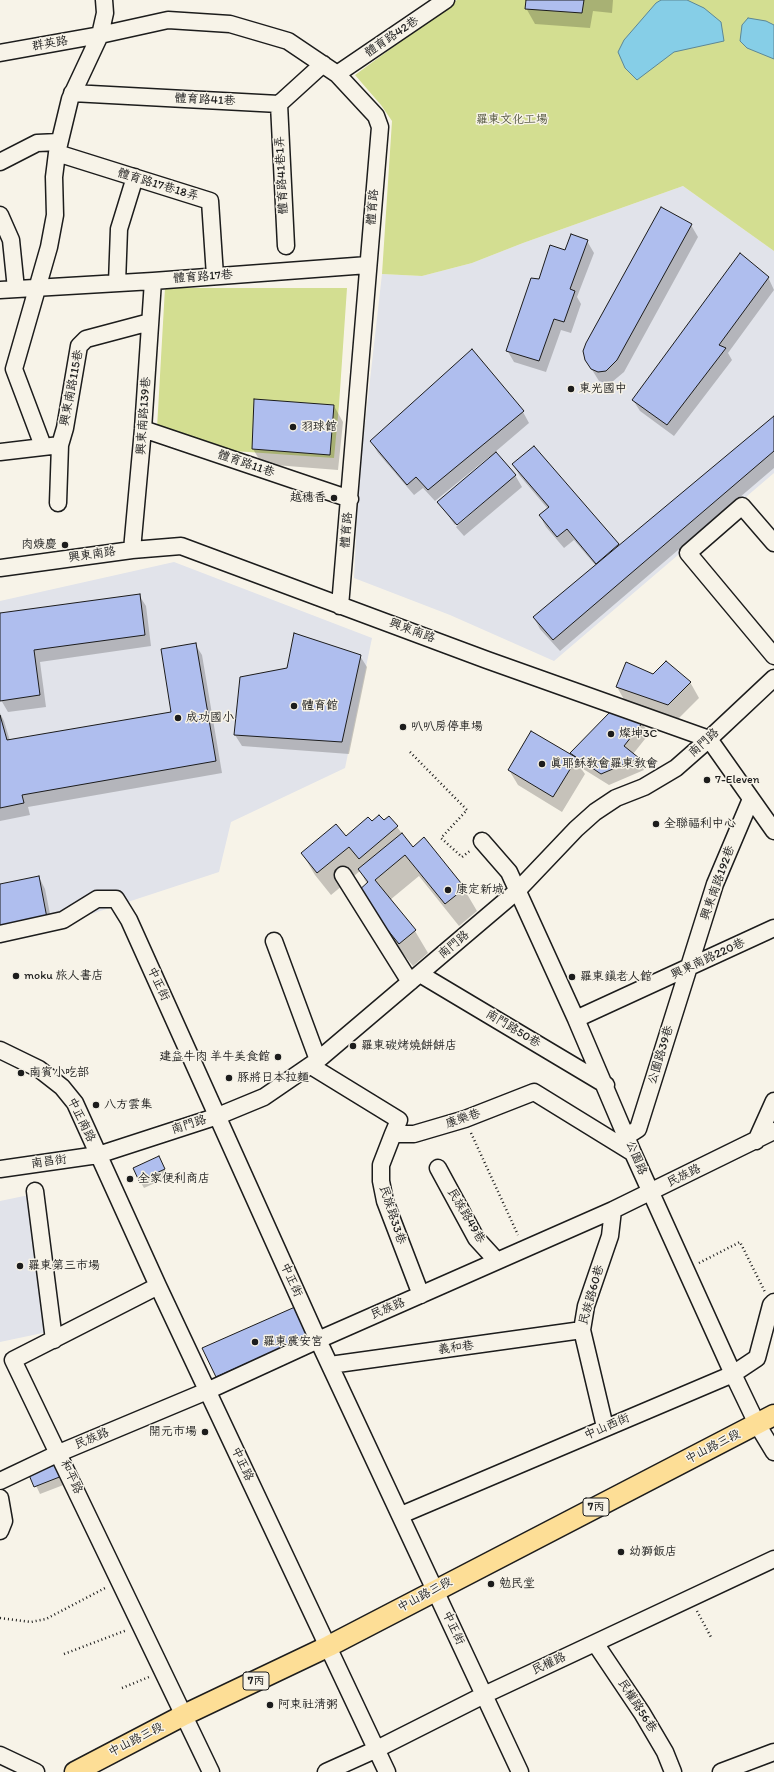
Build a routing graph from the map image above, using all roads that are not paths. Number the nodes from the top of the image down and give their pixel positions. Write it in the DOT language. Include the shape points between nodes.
graph roads {
  1 [pos="104,0"];
  2 [pos="446,0"];
  3 [pos="100,36"];
  4 [pos="0,53"];
  5 [pos="323,64"];
  6 [pos="337,74"];
  7 [pos="72,93"];
  8 [pos="279,104"];
  9 [pos="58,147"];
  10 [pos="0,162"];
  11 [pos="135,178"];
  12 [pos="0,215"];
  13 [pos="286,246"];
  14 [pos="368,265"];
  15 [pos="215,276"];
  16 [pos="153,281"];
  17 [pos="117,283"];
  18 [pos="38,287"];
  19 [pos="16,289"];
  20 [pos="0,290"];
  21 [pos="150,322"];
  22 [pos="7,370"];
  23 [pos="143,428"];
  24 [pos="60,445"];
  25 [pos="43,446"];
  26 [pos="0,452"];
  27 [pos="350,499"];
  28 [pos="58,503"];
  29 [pos="774,543"];
  30 [pos="132,550"];
  31 [pos="0,568"];
  32 [pos="340,606"];
  33 [pos="774,656"];
  34 [pos="774,678"];
  35 [pos="709,739"];
  36 [pos="751,799"];
  37 [pos="774,832"];
  38 [pos="482,841"];
  39 [pos="344,875"];
  40 [pos="517,891"];
  41 [pos="774,928"];
  42 [pos="0,934"];
  43 [pos="274,941"];
  44 [pos="688,968"];
  45 [pos="415,978"];
  46 [pos="576,1019"];
  47 [pos="0,1050"];
  48 [pos="314,1063"];
  49 [pos="606,1085"];
  50 [pos="774,1101"];
  51 [pos="218,1116"];
  52 [pos="774,1132"];
  53 [pos="393,1134"];
  54 [pos="627,1136"];
  55 [pos="756,1140"];
  56 [pos="633,1153"];
  57 [pos="98,1155"];
  58 [pos="438,1168"];
  59 [pos="0,1169"];
  60 [pos="35,1191"];
  61 [pos="651,1192"];
  62 [pos="613,1210"];
  63 [pos="497,1261"];
  64 [pos="158,1286"];
  65 [pos="421,1295"];
  66 [pos="773,1303"];
  67 [pos="582,1330"];
  68 [pos="54,1340"];
  69 [pos="318,1340"];
  70 [pos="330,1365"];
  71 [pos="733,1374"];
  72 [pos="207,1391"];
  73 [pos="766,1420"];
  74 [pos="605,1427"];
  75 [pos="774,1452"];
  76 [pos="60,1453"];
  77 [pos="0,1481"];
  78 [pos="0,1498"];
  79 [pos="401,1515"];
  80 [pos="0,1531"];
  81 [pos="774,1559"];
  82 [pos="435,1589"];
  83 [pos="595,1643"];
  84 [pos="329,1646"];
  85 [pos="484,1694"];
  86 [pos="184,1715"];
  87 [pos="377,1749"];
  88 [pos="774,1752"];
  89 [pos="0,1755"];
  90 [pos="36,1772"];
  91 [pos="75,1772"];
  92 [pos="211,1772"];
  93 [pos="326,1772"];
  94 [pos="387,1772"];
  95 [pos="520,1772"];
  96 [pos="673,1772"];
  97 [pos="721,1772"];
  1 -- 3 [label="street" via="105,13"];
  2 -- 6 [label="street, 體育路42巷"];
  3 -- 4 [label="street, 群英路"];
  3 -- 5 [label="street, 體育路" via="168,20 230,24 288,41"];
  3 -- 7 [label="street"];
  5 -- 6 [label="street, 體育路"];
  5 -- 8 [label="street"];
  6 -- 14 [label="street, 體育路" via="376,116 380,127"];
  7 -- 8 [label="street, 體育路41巷"];
  7 -- 9 [label="street"];
  8 -- 13 [label="street, 體育路41巷1弄"];
  9 -- 10 [label="street" via="37,143"];
  9 -- 11 [label="street, 體育路17巷18弄"];
  9 -- 18 [label="street" via="54,177 54,215 49,247"];
  11 -- 15 [label="street, 體育路17巷18弄" via="210,201"];
  11 -- 17 [label="street" via="119,229"];
  12 -- 19 [label="street" via="12,240"];
  14 -- 15 [label="street, 體育路17巷"];
  14 -- 27 [label="street, 體育路"];
  15 -- 16 [label="street, 體育路17巷"];
  16 -- 17 [label="street, 體育路17巷"];
  16 -- 21 [label="street, 興東南路139巷"];
  17 -- 18 [label="street, 體育路17巷"];
  18 -- 19 [label="street, 體育路17巷"];
  18 -- 22 [label="street"];
  19 -- 20 [label="street, 體育路17巷"];
  21 -- 23 [label="street, 興東南路139巷"];
  21 -- 24 [label="street, 興東南路115巷" via="86,339 78,346"];
  22 -- 25 [label="street"];
  23 -- 27 [label="street, 體育路11巷"];
  23 -- 30 [label="street, 興東南路139巷"];
  24 -- 25 [label="street"];
  24 -- 28 [label="street, 興東南路115巷"];
  25 -- 26 [label="street"];
  27 -- 32 [label="street, 體育路"];
  29 -- 33 [label="street" via="742,506 688,553"];
  30 -- 31 [label="street, 興東南路"];
  30 -- 32 [label="street, 興東南路" via="181,546"];
  32 -- 35 [label="street, 興東南路"];
  34 -- 35 [label="street, 南門路"];
  35 -- 36 [label="street"];
  35 -- 40 [label="street, 南門路" via="676,768 644,787 616,798 595,812"];
  36 -- 37 [label="street"];
  36 -- 44 [label="street, 興東南路192巷" via="716,884"];
  38 -- 40 [label="street, 公園路" via="509,872"];
  39 -- 45 [label="street"];
  40 -- 45 [label="street, 南門路"];
  40 -- 46 [label="street, 公園路"];
  41 -- 44 [label="street, 興東南路220巷"];
  42 -- 51 [label="street, 中正街" via="63,920 97,899 116,899 129,920"];
  43 -- 48 [label="street"];
  44 -- 46 [label="street, 興東南路220巷"];
  44 -- 54 [label="street, 公園路39巷" via="638,1129"];
  45 -- 48 [label="street, 南門路"];
  45 -- 49 [label="street, 南門路50巷"];
  46 -- 49 [label="street, 公園路"];
  47 -- 57 [label="street, 中正南路" via="39,1069 62,1087 75,1103"];
  48 -- 51 [label="street, 南門路" via="264,1097"];
  48 -- 53 [label="street" via="399,1120"];
  49 -- 54 [label="street, 公園路"];
  50 -- 55 [label="street"];
  51 -- 57 [label="street, 南門路"];
  51 -- 69 [label="street, 中正街"];
  52 -- 55 [label="street, 民族路"];
  53 -- 56 [label="street, 康樂巷" via="414,1134 465,1119 534,1092"];
  53 -- 65 [label="street, 民族路33巷" via="381,1165 381,1181 385,1201"];
  54 -- 56 [label="street, 公園路"];
  55 -- 61 [label="street, 民族路"];
  56 -- 61 [label="street, 公園路"];
  57 -- 59 [label="street, 南昌街"];
  57 -- 64 [label="street, 中正路"];
  58 -- 63 [label="street, 民族路49巷" via="476,1238"];
  60 -- 68 [label="street"];
  61 -- 62 [label="street, 民族路"];
  61 -- 71 [label="street, 公園路"];
  62 -- 63 [label="street, 民族路"];
  62 -- 67 [label="street, 民族路60巷" via="610,1236 586,1306"];
  63 -- 65 [label="street, 民族路"];
  64 -- 68 [label="street"];
  64 -- 72 [label="street, 中正路"];
  65 -- 69 [label="street, 民族路"];
  66 -- 71 [label="street, 中山西街" via="757,1358"];
  67 -- 70 [label="street, 義和巷"];
  67 -- 74 [label="street, 民族路60巷"];
  68 -- 76 [label="street, 和平路" via="13,1360"];
  69 -- 70 [label="street, 中正街"];
  69 -- 72 [label="street, 民族路"];
  70 -- 79 [label="street, 中正街"];
  71 -- 73 [label="street, 公園路"];
  71 -- 74 [label="street, 中山西街"];
  72 -- 76 [label="street, 民族路"];
  72 -- 84 [label="street, 中正路"];
  73 -- 75 [label="street, 公園路"];
  73 -- 82 [label="main road, 中山路三段 / 7丙"];
  74 -- 79 [label="street, 中山西街"];
  76 -- 77 [label="street, 民族路"];
  76 -- 86 [label="street, 和平路"];
  78 -- 80 [label="street" via="4,1521"];
  79 -- 82 [label="street, 中正街"];
  81 -- 83 [label="street, 民權路"];
  82 -- 84 [label="main road, 中山路三段 / 7丙"];
  82 -- 85 [label="street, 中正街"];
  83 -- 85 [label="street, 民權路"];
  83 -- 96 [label="street, 民權路56巷" via="646,1719"];
  84 -- 86 [label="main road, 中山路三段 / 7丙"];
  84 -- 87 [label="street, 中正路"];
  85 -- 87 [label="street, 民權路"];
  85 -- 95 [label="street, 中正街"];
  86 -- 91 [label="main road, 中山路三段 / 7丙"];
  86 -- 92 [label="street, 和平路"];
  87 -- 93 [label="street, 民權路"];
  87 -- 94 [label="street, 中正路"];
  88 -- 97 [label="street"];
  89 -- 90 [label="street"];
}
